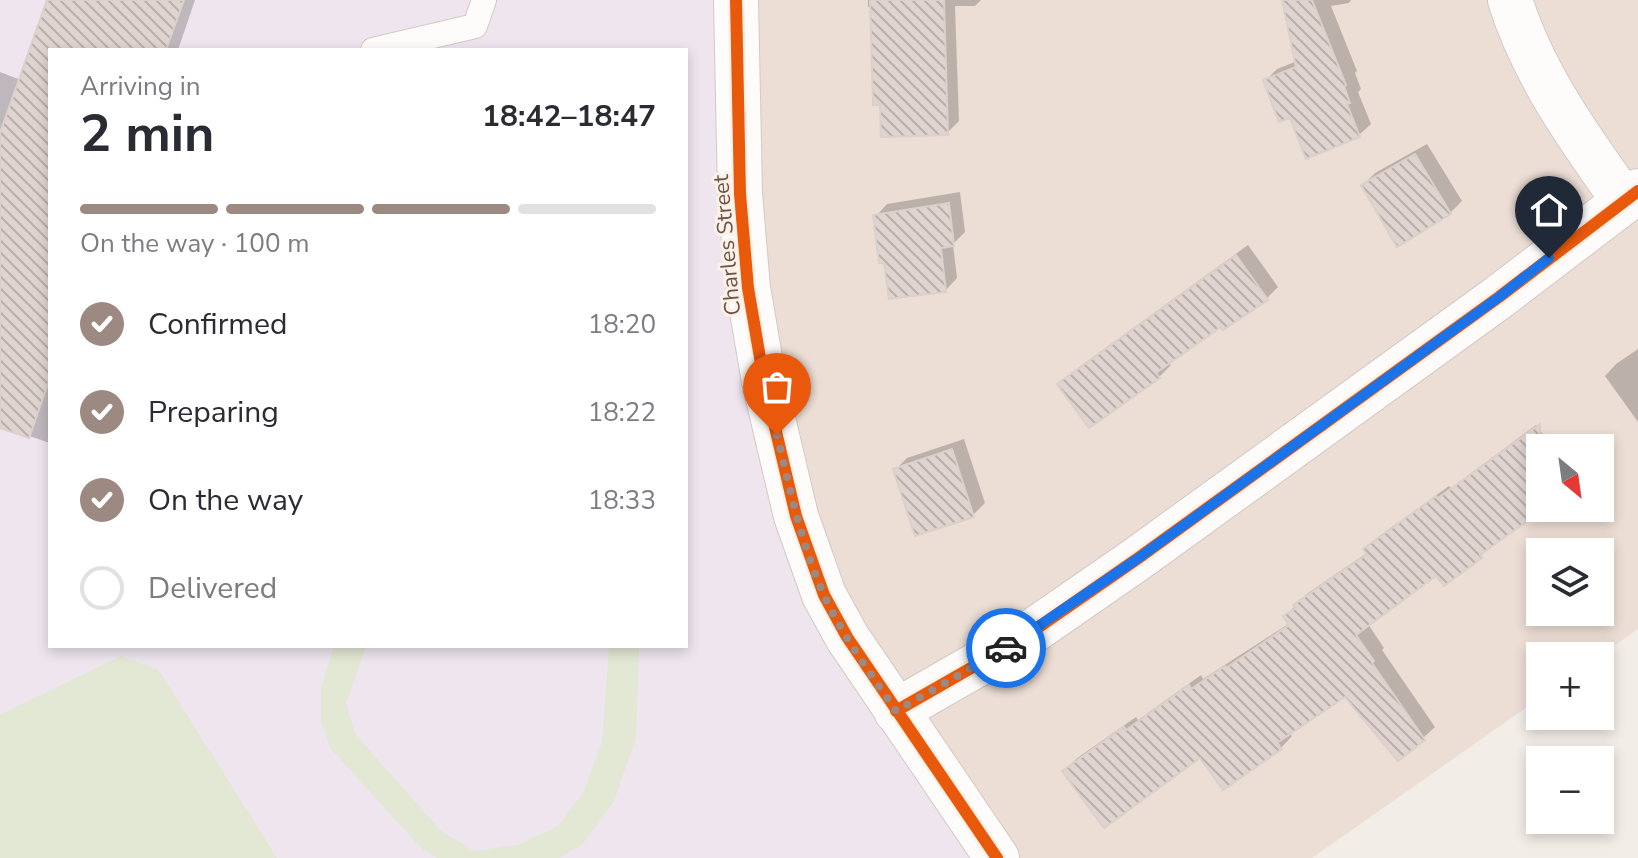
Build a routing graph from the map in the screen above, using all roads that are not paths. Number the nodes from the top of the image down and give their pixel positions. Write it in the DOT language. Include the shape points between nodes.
graph roads {
  1 [pos="484,0"];
  2 [pos="736,0"];
  3 [pos="1510,0"];
  4 [pos="382,48"];
  5 [pos="1631,196"];
  6 [pos="896,711"];
  7 [pos="997,858"];
  1 -- 4 [label="lane" via="475,26"];
  2 -- 6 [label="street, Charles Street" via="740,194 748,288 764,381 796,516 824,595"];
  3 -- 5 [label="street" via="1544,80 1581,140"];
  5 -- 6 [label="street" via="1137,559 1020,640"];
  6 -- 7 [label="street, Charles Street"];
}
